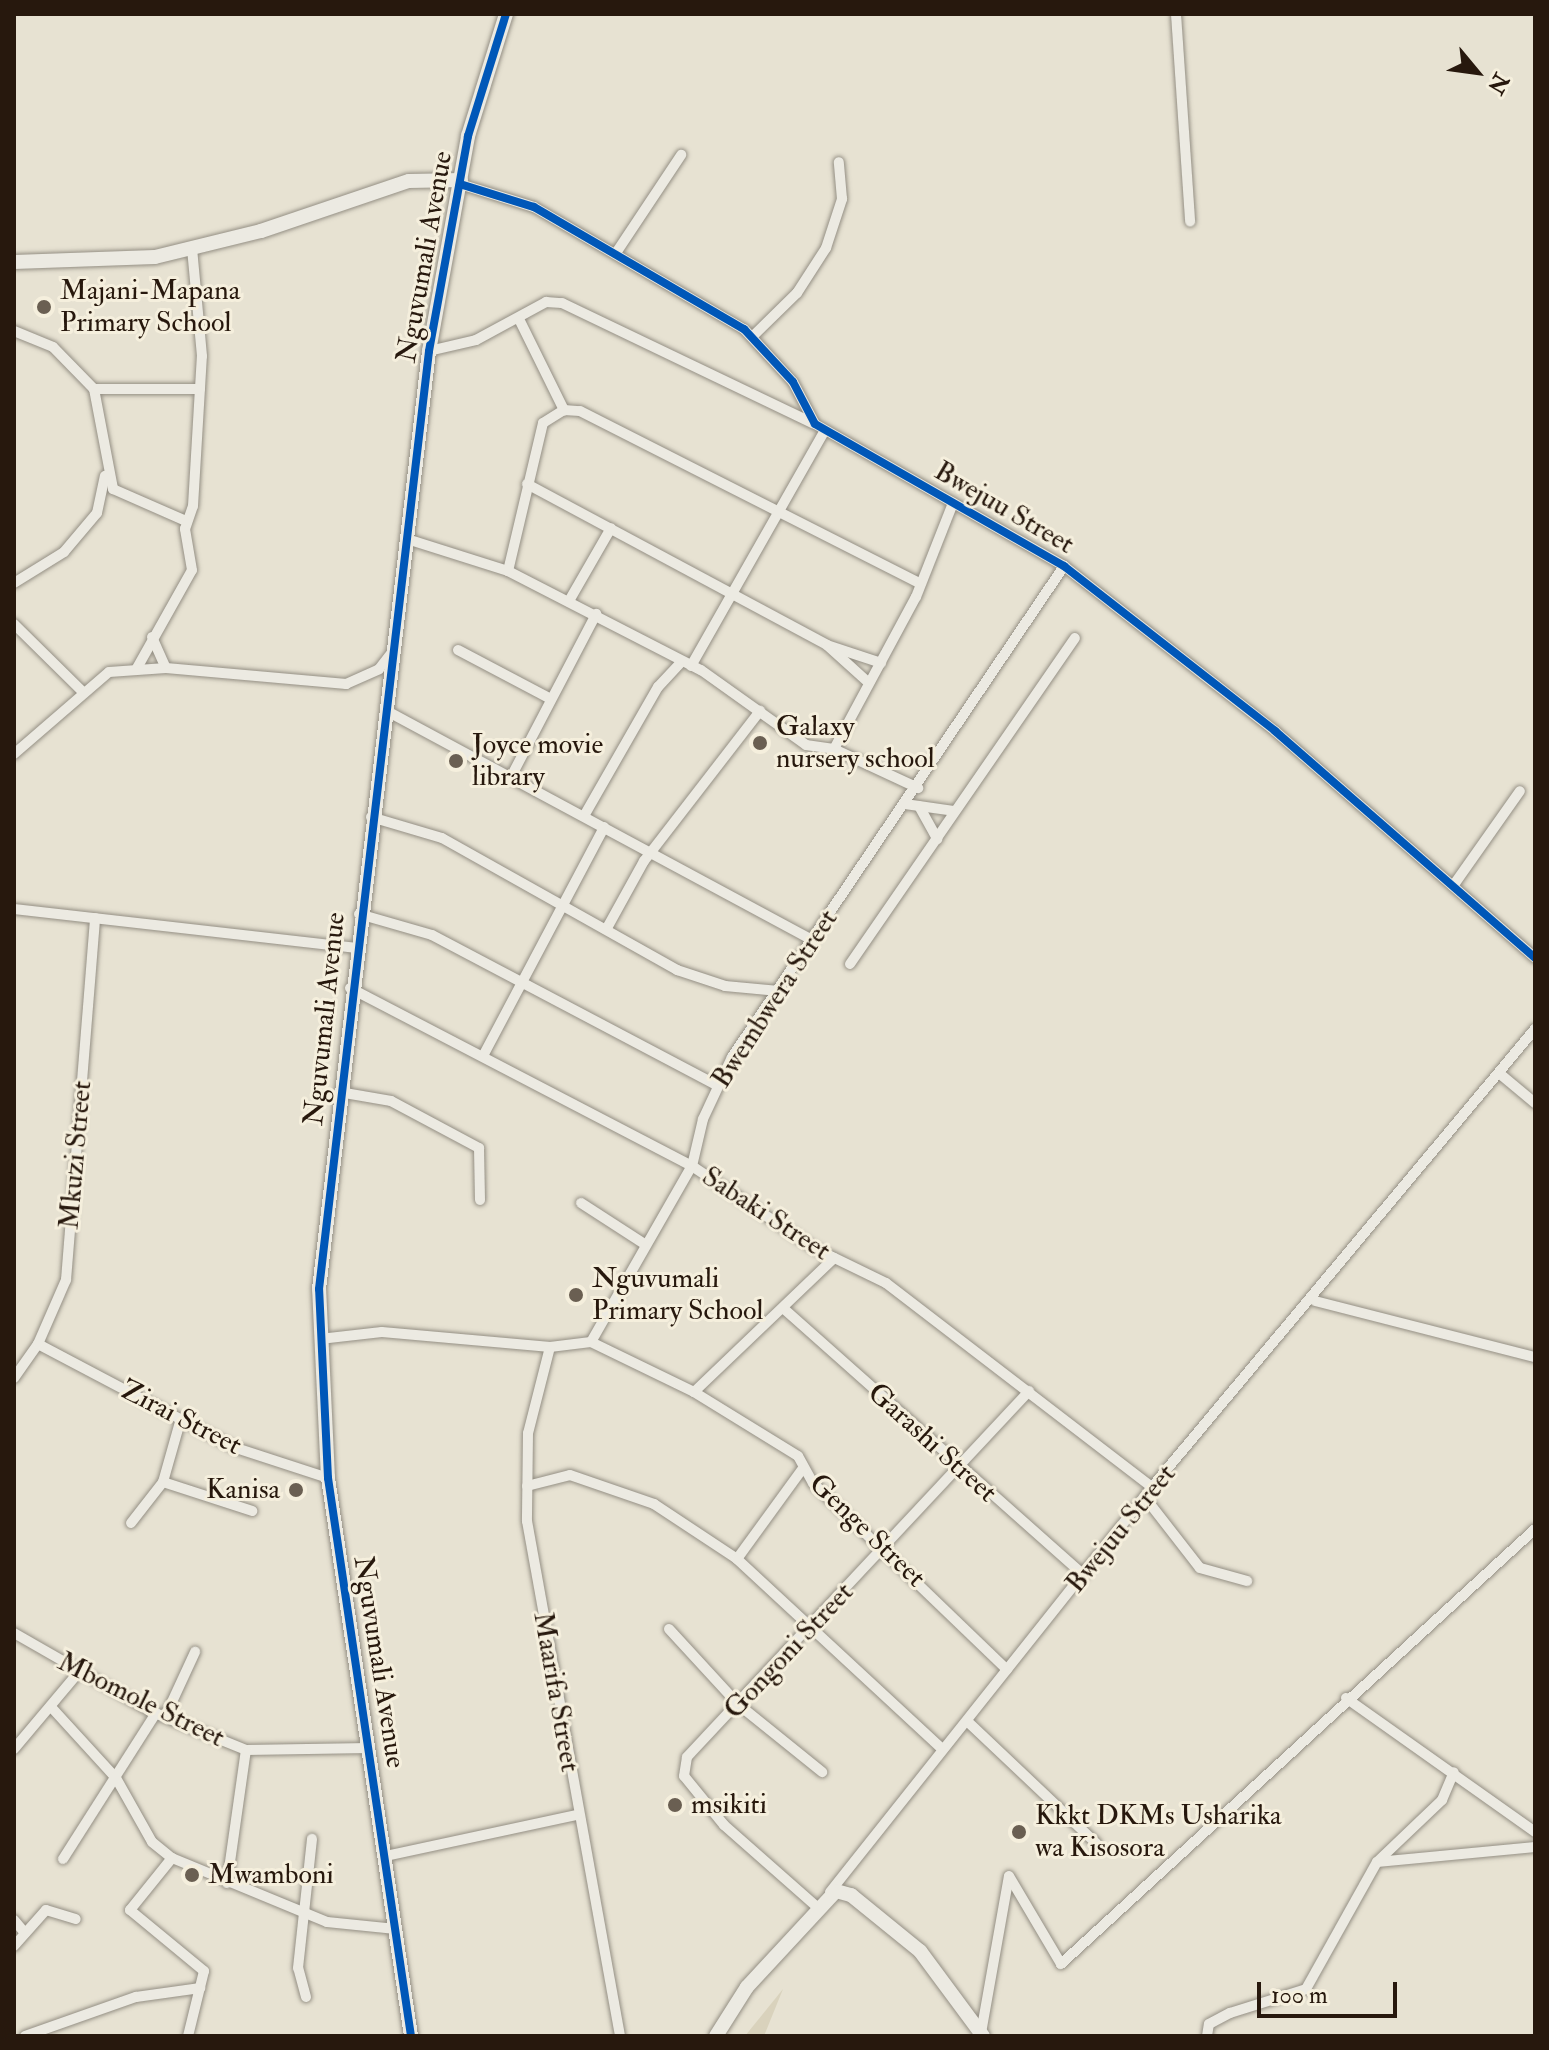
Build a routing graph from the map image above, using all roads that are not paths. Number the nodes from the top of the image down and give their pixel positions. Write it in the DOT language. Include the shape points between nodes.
graph roads {
  1 [pos="1176,14"];
  2 [pos="501,18"];
  3 [pos="681,155"];
  4 [pos="839,162"];
  5 [pos="460,182"];
  6 [pos="1190,222"];
  7 [pos="192,248"];
  8 [pos="616,253"];
  9 [pos="14,262"];
  10 [pos="519,319"];
  11 [pos="14,331"];
  12 [pos="752,337"];
  13 [pos="429,351"];
  14 [pos="94,389"];
  15 [pos="200,389"];
  16 [pos="564,410"];
  17 [pos="820,427"];
  18 [pos="105,476"];
  19 [pos="527,484"];
  20 [pos="953,503"];
  21 [pos="780,512"];
  22 [pos="186,521"];
  23 [pos="611,528"];
  24 [pos="407,539"];
  25 [pos="1064,566"];
  26 [pos="508,571"];
  27 [pos="14,583"];
  28 [pos="921,584"];
  29 [pos="733,592"];
  30 [pos="569,601"];
  31 [pos="596,614"];
  32 [pos="14,624"];
  33 [pos="152,637"];
  34 [pos="1075,638"];
  35 [pos="827,645"];
  36 [pos="458,650"];
  37 [pos="393,651"];
  38 [pos="687,663"];
  39 [pos="881,663"];
  40 [pos="137,668"];
  41 [pos="166,668"];
  42 [pos="869,683"];
  43 [pos="81,690"];
  44 [pos="551,699"];
  45 [pos="385,710"];
  46 [pos="760,711"];
  47 [pos="834,749"];
  48 [pos="14,754"];
  49 [pos="512,775"];
  50 [pos="918,788"];
  51 [pos="1520,791"];
  52 [pos="905,804"];
  53 [pos="919,806"];
  54 [pos="954,811"];
  55 [pos="584,816"];
  56 [pos="371,817"];
  57 [pos="604,827"];
  58 [pos="937,839"];
  59 [pos="655,852"];
  60 [pos="1453,886"];
  61 [pos="566,908"];
  62 [pos="14,909"];
  63 [pos="359,914"];
  64 [pos="95,918"];
  65 [pos="607,928"];
  66 [pos="813,940"];
  67 [pos="355,948"];
  68 [pos="1535,958"];
  69 [pos="850,964"];
  70 [pos="521,980"];
  71 [pos="350,988"];
  72 [pos="779,991"];
  73 [pos="1535,1029"];
  74 [pos="483,1056"];
  75 [pos="1499,1073"];
  76 [pos="716,1085"];
  77 [pos="339,1092"];
  78 [pos="1535,1103"];
  79 [pos="692,1166"];
  80 [pos="480,1200"];
  81 [pos="581,1203"];
  82 [pos="646,1245"];
  83 [pos="834,1258"];
  84 [pos="1315,1301"];
  85 [pos="783,1308"];
  86 [pos="320,1339"];
  87 [pos="591,1342"];
  88 [pos="38,1344"];
  89 [pos="550,1347"];
  90 [pos="1535,1357"];
  91 [pos="14,1378"];
  92 [pos="1029,1391"];
  93 [pos="694,1392"];
  94 [pos="180,1422"];
  95 [pos="803,1468"];
  96 [pos="957,1468"];
  97 [pos="328,1478"];
  98 [pos="163,1482"];
  99 [pos="527,1486"];
  100 [pos="1152,1487"];
  101 [pos="1147,1500"];
  102 [pos="252,1511"];
  103 [pos="131,1523"];
  104 [pos="1535,1529"];
  105 [pos="884,1547"];
  106 [pos="737,1559"];
  107 [pos="1084,1575"];
  108 [pos="1247,1581"];
  109 [pos="669,1629"];
  110 [pos="812,1631"];
  111 [pos="14,1633"];
  112 [pos="195,1652"];
  113 [pos="1007,1670"];
  114 [pos="78,1673"];
  115 [pos="1346,1698"];
  116 [pos="739,1705"];
  117 [pos="52,1708"];
  118 [pos="161,1715"];
  119 [pos="967,1721"];
  120 [pos="369,1748"];
  121 [pos="14,1749"];
  122 [pos="942,1749"];
  123 [pos="246,1750"];
  124 [pos="822,1772"];
  125 [pos="1454,1772"];
  126 [pos="116,1778"];
  127 [pos="577,1815"];
  128 [pos="1535,1832"];
  129 [pos="312,1839"];
  130 [pos="1096,1843"];
  131 [pos="1535,1847"];
  132 [pos="390,1855"];
  133 [pos="172,1858"];
  134 [pos="63,1859"];
  135 [pos="1377,1862"];
  136 [pos="227,1883"];
  137 [pos="830,1892"];
  138 [pos="817,1907"];
  139 [pos="307,1914"];
  140 [pos="76,1919"];
  141 [pos="14,1920"];
  142 [pos="396,1929"];
  143 [pos="25,1933"];
  144 [pos="14,1946"];
  145 [pos="200,1988"];
  146 [pos="306,1997"];
  147 [pos="982,2035"];
  148 [pos="25,2036"];
  149 [pos="188,2036"];
  150 [pos="411,2036"];
  151 [pos="620,2036"];
  152 [pos="716,2036"];
  153 [pos="1207,2036"];
  1 -- 6 [label="street"];
  2 -- 5 [label="street, Nguvumali Avenue"];
  3 -- 8 [label="street"];
  4 -- 12 [label="street" via="842,199 826,248 797,293"];
  5 -- 7 [label="street" via="409,181"];
  5 -- 8 [label="street" via="534,207"];
  5 -- 13 [label="street, Nguvumali Avenue"];
  7 -- 9 [label="street" via="155,257"];
  7 -- 15 [label="street"];
  8 -- 12 [label="street"];
  10 -- 13 [label="street, Bwejuu Street"];
  10 -- 16 [label="street"];
  10 -- 17 [label="street, Bwejuu Street" via="546,302 580,307"];
  11 -- 14 [label="street" via="53,347"];
  12 -- 17 [label="street" via="793,382"];
  13 -- 24 [label="street, Nguvumali Avenue"];
  14 -- 15 [label="street"];
  14 -- 18 [label="street"];
  15 -- 22 [label="street"];
  16 -- 19 [label="street" via="543,423"];
  16 -- 21 [label="street" via="580,411"];
  17 -- 20 [label="street, Bwejuu Street"];
  17 -- 21 [label="street"];
  18 -- 22 [label="street" via="119,495"];
  18 -- 27 [label="street" via="97,513 64,552"];
  19 -- 23 [label="street"];
  19 -- 26 [label="street"];
  20 -- 25 [label="street, Bwejuu Street"];
  20 -- 28 [label="street"];
  21 -- 28 [label="street"];
  21 -- 29 [label="street"];
  22 -- 33 [label="street" via="192,570"];
  23 -- 29 [label="street"];
  23 -- 30 [label="street"];
  24 -- 26 [label="street"];
  24 -- 37 [label="street, Nguvumali Avenue"];
  25 -- 50 [label="street, Bwembwera Street"];
  25 -- 60 [label="street, Bwejuu Street" via="1275,731"];
  26 -- 30 [label="street"];
  28 -- 39 [label="street"];
  29 -- 35 [label="street"];
  29 -- 38 [label="street"];
  30 -- 31 [label="street"];
  31 -- 38 [label="street"];
  31 -- 44 [label="street"];
  32 -- 43 [label="street"];
  33 -- 40 [label="street"];
  33 -- 41 [label="street"];
  34 -- 54 [label="street"];
  35 -- 39 [label="street"];
  35 -- 42 [label="street"];
  36 -- 44 [label="street"];
  37 -- 41 [label="street" via="370,675 346,684"];
  37 -- 45 [label="street, Nguvumali Avenue"];
  38 -- 46 [label="street"];
  38 -- 55 [label="street" via="658,687"];
  39 -- 42 [label="street"];
  40 -- 41 [label="street"];
  40 -- 43 [label="street" via="109,672"];
  42 -- 47 [label="street"];
  43 -- 48 [label="street"];
  44 -- 49 [label="street"];
  45 -- 49 [label="street"];
  45 -- 56 [label="street, Nguvumali Avenue"];
  46 -- 47 [label="street" via="806,745"];
  46 -- 59 [label="street"];
  47 -- 50 [label="street"];
  49 -- 55 [label="street"];
  50 -- 52 [label="street, Bwembwera Street"];
  51 -- 60 [label="street"];
  52 -- 53 [label="street"];
  52 -- 66 [label="street, Bwembwera Street"];
  53 -- 54 [label="street"];
  53 -- 58 [label="street"];
  54 -- 58 [label="street"];
  55 -- 57 [label="street"];
  56 -- 61 [label="street" via="442,838"];
  56 -- 63 [label="street, Nguvumali Avenue"];
  57 -- 59 [label="street"];
  57 -- 61 [label="street"];
  58 -- 69 [label="street"];
  59 -- 65 [label="street"];
  59 -- 66 [label="street"];
  60 -- 68 [label="street, Bwejuu Street"];
  61 -- 65 [label="street"];
  61 -- 70 [label="street"];
  62 -- 64 [label="street"];
  63 -- 67 [label="street, Nguvumali Avenue"];
  63 -- 70 [label="street" via="432,935"];
  64 -- 67 [label="street"];
  64 -- 88 [label="street, Mkuzi Street" via="66,1280"];
  65 -- 72 [label="street" via="677,970 725,986"];
  66 -- 72 [label="street, Bwembwera Street"];
  67 -- 71 [label="street, Nguvumali Avenue"];
  70 -- 74 [label="street"];
  70 -- 76 [label="street"];
  71 -- 74 [label="street, Sabaki Street"];
  71 -- 77 [label="street, Nguvumali Avenue"];
  72 -- 76 [label="street, Bwembwera Street"];
  73 -- 75 [label="street, Bwejuu Street"];
  74 -- 79 [label="street, Sabaki Street"];
  75 -- 78 [label="street"];
  75 -- 84 [label="street, Bwejuu Street"];
  76 -- 79 [label="street, Bwembwera Street"];
  77 -- 80 [label="street" via="391,1101 479,1148"];
  77 -- 86 [label="street, Nguvumali Avenue"];
  79 -- 82 [label="street, Bwembwera Street"];
  79 -- 83 [label="street, Sabaki Street"];
  81 -- 82 [label="street"];
  82 -- 87 [label="street, Bwembwera Street"];
  83 -- 85 [label="street"];
  83 -- 92 [label="street, Sabaki Street" via="886,1283"];
  84 -- 90 [label="street"];
  84 -- 100 [label="street, Bwejuu Street"];
  85 -- 93 [label="street"];
  85 -- 96 [label="street, Garashi Street"];
  86 -- 89 [label="street" via="382,1332"];
  86 -- 97 [label="street, Nguvumali Avenue"];
  87 -- 89 [label="street"];
  87 -- 93 [label="street, Genge Street"];
  88 -- 91 [label="street, Mkuzi Street"];
  88 -- 94 [label="street, Zirai Street"];
  89 -- 99 [label="street, Maarifa Street" via="528,1433"];
  92 -- 96 [label="street, Gongoni Street"];
  92 -- 100 [label="street, Sabaki Street"];
  93 -- 95 [label="street, Genge Street" via="786,1447"];
  94 -- 97 [label="street, Zirai Street" via="297,1473"];
  94 -- 98 [label="street"];
  95 -- 105 [label="street, Genge Street"];
  95 -- 106 [label="street"];
  96 -- 105 [label="street, Gongoni Street"];
  96 -- 107 [label="street, Garashi Street"];
  97 -- 120 [label="street, Nguvumali Avenue"];
  98 -- 102 [label="street"];
  98 -- 103 [label="street"];
  99 -- 106 [label="street" via="570,1475 643,1499"];
  99 -- 127 [label="street, Maarifa Street" via="527,1521"];
  100 -- 101 [label="street, Bwejuu Street"];
  101 -- 107 [label="street, Bwejuu Street"];
  101 -- 108 [label="street" via="1200,1568"];
  104 -- 115 [label="street"];
  105 -- 110 [label="street, Gongoni Street"];
  105 -- 113 [label="street, Genge Street"];
  106 -- 110 [label="street"];
  107 -- 113 [label="street, Bwejuu Street"];
  109 -- 116 [label="street"];
  110 -- 116 [label="street, Gongoni Street"];
  110 -- 122 [label="street"];
  111 -- 114 [label="street, Mbomole Street"];
  112 -- 118 [label="street"];
  113 -- 119 [label="street, Bwejuu Street"];
  114 -- 117 [label="street"];
  114 -- 118 [label="street, Mbomole Street"];
  115 -- 125 [label="street"];
  115 -- 147 [label="street" via="1061,1964 1009,1876"];
  116 -- 124 [label="street"];
  116 -- 138 [label="street, Gongoni Street" via="687,1757 684,1776 724,1825"];
  117 -- 121 [label="street"];
  117 -- 126 [label="street"];
  118 -- 123 [label="street, Mbomole Street"];
  118 -- 126 [label="street"];
  119 -- 122 [label="street, Bwejuu Street"];
  119 -- 130 [label="street"];
  120 -- 123 [label="street, Mbomole Street"];
  120 -- 132 [label="street, Nguvumali Avenue"];
  122 -- 137 [label="street, Bwejuu Street"];
  123 -- 136 [label="street"];
  125 -- 128 [label="street"];
  125 -- 135 [label="street" via="1442,1800"];
  126 -- 133 [label="street" via="145,1834"];
  126 -- 134 [label="street"];
  127 -- 132 [label="street"];
  127 -- 151 [label="street, Maarifa Street"];
  129 -- 139 [label="street"];
  131 -- 135 [label="street"];
  132 -- 142 [label="street, Nguvumali Avenue"];
  133 -- 136 [label="street"];
  133 -- 145 [label="street" via="130,1910 204,1971"];
  135 -- 153 [label="street" via="1306,1989 1230,2013 1209,2024"];
  136 -- 139 [label="street"];
  137 -- 138 [label="street, Bwejuu Street"];
  137 -- 147 [label="street" via="851,1895 920,1951"];
  138 -- 152 [label="street, Bwejuu Street"];
  139 -- 142 [label="street"];
  139 -- 146 [label="street" via="298,1968"];
  140 -- 143 [label="street" via="46,1910"];
  141 -- 143 [label="street"];
  142 -- 150 [label="street, Nguvumali Avenue"];
  143 -- 144 [label="street"];
  145 -- 148 [label="street" via="136,1997"];
  145 -- 149 [label="street"];
}
